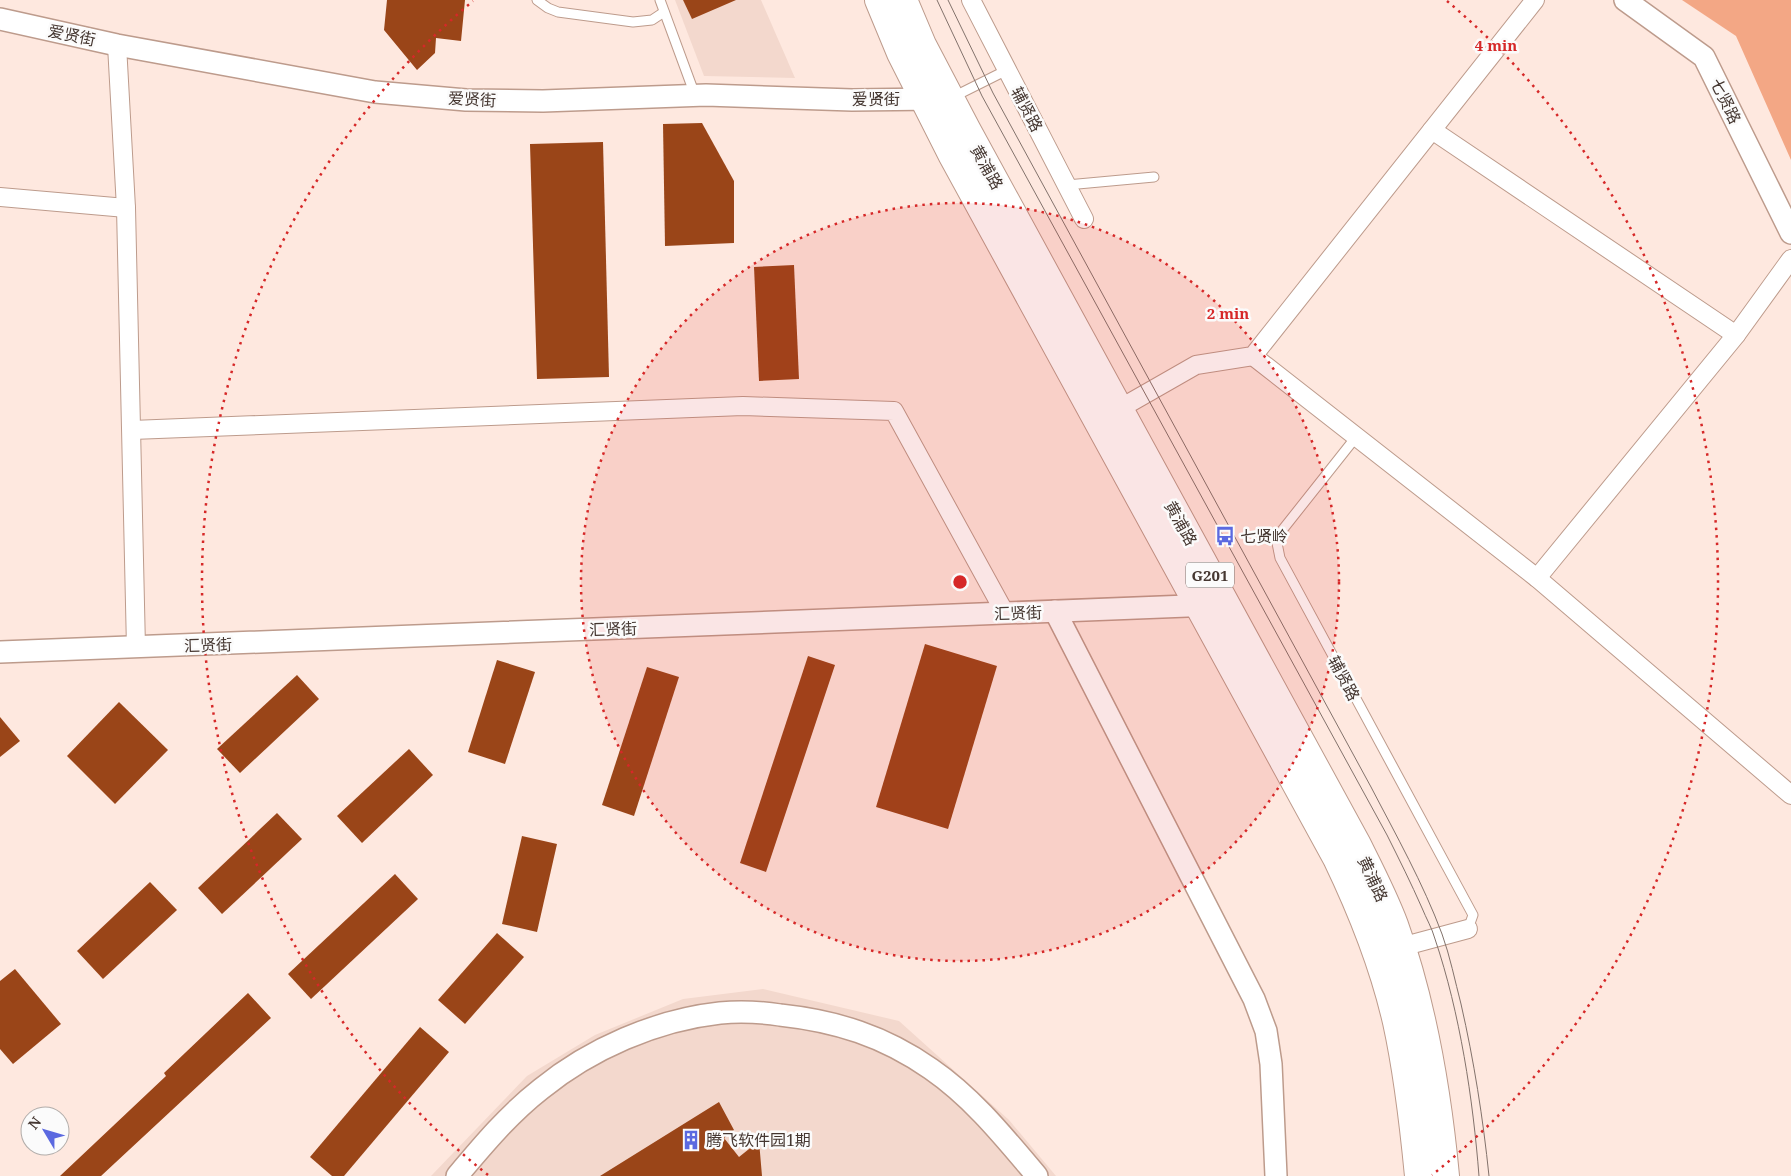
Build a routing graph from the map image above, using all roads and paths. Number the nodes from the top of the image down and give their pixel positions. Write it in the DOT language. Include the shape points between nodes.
graph roads {
  1 [pos="537,0"];
  2 [pos="660,0"];
  3 [pos="879,0"];
  4 [pos="903,0"];
  5 [pos="971,0"];
  6 [pos="1535,0"];
  7 [pos="1625,0"];
  8 [pos="664,12"];
  9 [pos="0,19"];
  10 [pos="117,45"];
  11 [pos="1007,70"];
  12 [pos="695,95"];
  13 [pos="937,99"];
  14 [pos="1432,130"];
  15 [pos="1154,178"];
  16 [pos="1067,185"];
  17 [pos="0,197"];
  18 [pos="126,208"];
  19 [pos="1084,219"];
  20 [pos="1791,233"];
  21 [pos="1791,259"];
  22 [pos="1736,335"];
  23 [pos="1253,356"];
  24 [pos="1119,409"];
  25 [pos="132,430"];
  26 [pos="1356,437"];
  27 [pos="1537,578"];
  28 [pos="1212,605"];
  29 [pos="1055,611"];
  30 [pos="1005,613"];
  31 [pos="136,648"];
  32 [pos="0,652"];
  33 [pos="1791,795"];
  34 [pos="1468,929"];
  35 [pos="1401,947"];
  36 [pos="457,1176"];
  37 [pos="1037,1176"];
  38 [pos="1276,1176"];
  39 [pos="1419,1176"];
  40 [pos="1445,1176"];
  1 -- 8 [label="lane" via="558,12 633,22 652,20"];
  2 -- 8 [label="lane"];
  3 -- 13 [label="highway, 黄浦路 / G201" via="902,53"];
  4 -- 13 [label="highway, 黄浦路 / G201" via="922,45"];
  5 -- 11 [label="street, 辅贤路"];
  6 -- 14 [label="street"];
  7 -- 20 [label="street, 七贤路" via="1704,57"];
  8 -- 12 [label="lane"];
  9 -- 10 [label="street, 爱贤街"];
  10 -- 12 [label="street, 爱贤街" via="375,92 466,100 543,101"];
  10 -- 18 [label="street"];
  11 -- 13 [label="lane"];
  11 -- 16 [label="street, 辅贤路"];
  12 -- 13 [label="street, 爱贤街"];
  13 -- 24 [label="highway, 黄浦路 / G201"];
  13 -- 28 [label="highway, 黄浦路 / G201" via="952,154"];
  14 -- 22 [label="street"];
  14 -- 23 [label="street"];
  15 -- 16 [label="lane"];
  16 -- 19 [label="street, 辅贤路"];
  17 -- 18 [label="street"];
  18 -- 25 [label="street"];
  21 -- 22 [label="street"];
  22 -- 27 [label="street"];
  23 -- 24 [label="street" via="1196,365"];
  23 -- 26 [label="street"];
  24 -- 28 [label="highway, 黄浦路 / G201"];
  25 -- 30 [label="street" via="743,406 894,411"];
  25 -- 31 [label="street"];
  26 -- 27 [label="street"];
  26 -- 34 [label="lane, 辅贤路" via="1276,538 1280,558 1474,915"];
  27 -- 33 [label="street"];
  28 -- 29 [label="street, 汇贤街"];
  28 -- 35 [label="highway, 黄浦路 / G201" via="1358,845"];
  28 -- 39 [label="highway, 黄浦路 / G201" via="1337,858 1369,931 1396,1021 1407,1076"];
  29 -- 30 [label="street, 汇贤街"];
  29 -- 38 [label="street" via="1254,999 1266,1031 1272,1064"];
  30 -- 31 [label="street, 汇贤街"];
  31 -- 32 [label="street, 汇贤街"];
  34 -- 35 [label="street"];
  35 -- 40 [label="highway, 黄浦路 / G201" via="1421,1016 1432,1071"];
  36 -- 37 [label="street" via="508,1118 540,1089 574,1065 648,1030 720,1013 753,1012 823,1021 873,1036 903,1051 958,1089"];
}
